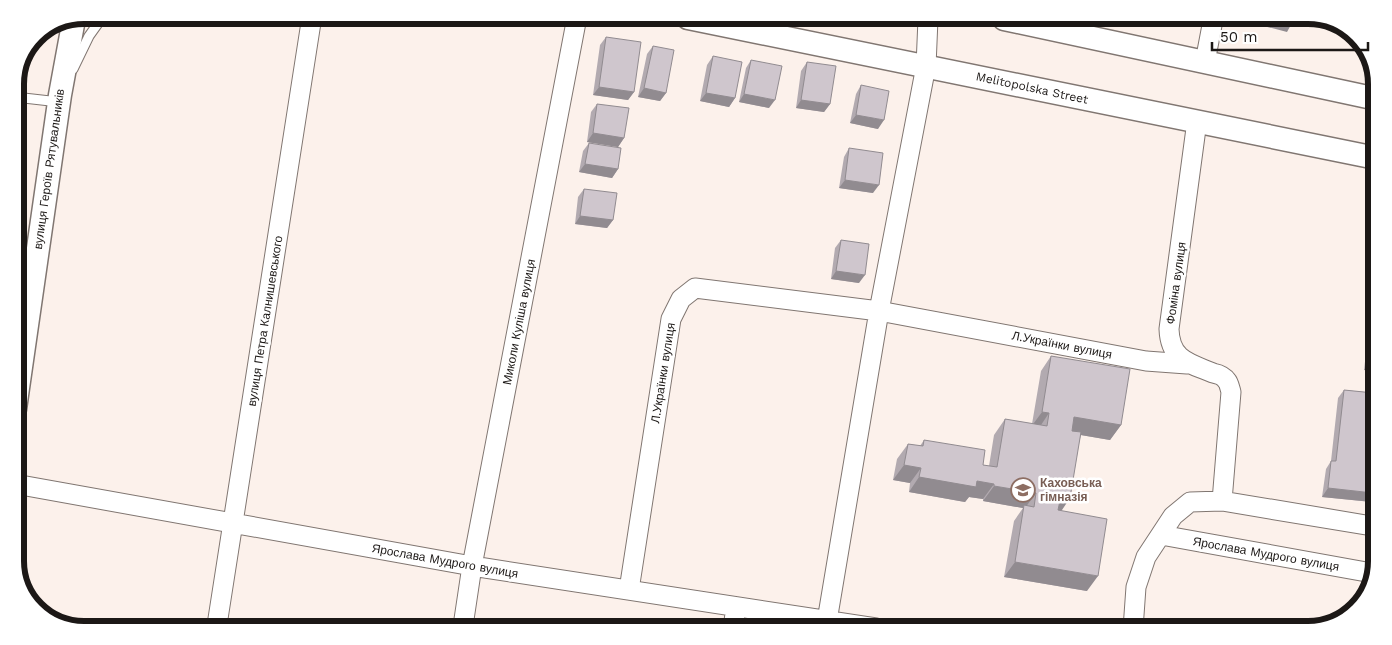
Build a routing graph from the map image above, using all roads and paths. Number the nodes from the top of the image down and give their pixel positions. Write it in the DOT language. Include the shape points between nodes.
graph roads {
  1 [pos="98,24"];
  2 [pos="311,24"];
  3 [pos="576,24"];
  4 [pos="718,24"];
  5 [pos="928,24"];
  6 [pos="1027,24"];
  7 [pos="1213,24"];
  8 [pos="73,25"];
  9 [pos="1205,62"];
  10 [pos="926,66"];
  11 [pos="24,97"];
  12 [pos="1368,98"];
  13 [pos="59,99"];
  14 [pos="1197,121"];
  15 [pos="1368,156"];
  16 [pos="879,311"];
  17 [pos="24,346"];
  18 [pos="1187,364"];
  19 [pos="24,486"];
  20 [pos="1222,501"];
  21 [pos="234,523"];
  22 [pos="1368,525"];
  23 [pos="1161,535"];
  24 [pos="472,566"];
  25 [pos="1367,572"];
  26 [pos="629,590"];
  27 [pos="736,606"];
  28 [pos="218,621"];
  29 [pos="464,621"];
  30 [pos="734,621"];
  31 [pos="828,621"];
  32 [pos="1133,621"];
  1 -- 13 [label="lane"];
  2 -- 21 [label="street, вулиця Петра Калнишевського"];
  3 -- 24 [label="street, Миколи Куліша вулиця"];
  4 -- 10 [label="street, Melitopolska Street"];
  5 -- 10 [label="street"];
  6 -- 9 [label="street"];
  7 -- 9 [label="street"];
  8 -- 13 [label="street, вулиця Героїв Рятувальників"];
  9 -- 12 [label="street"];
  10 -- 14 [label="street, Melitopolska Street"];
  10 -- 16 [label="street"];
  11 -- 13 [label="lane"];
  13 -- 17 [label="street, вулиця Героїв Рятувальників"];
  14 -- 15 [label="street, Melitopolska Street"];
  14 -- 18 [label="street, Фоміна вулиця" via="1169,329 1169,341"];
  16 -- 18 [label="street, Л.Українки вулиця" via="1146,361"];
  16 -- 26 [label="street, Л.Українки вулиця" via="695,288 681,299 671,319"];
  16 -- 31 [label="street"];
  18 -- 20 [label="street" via="1222,376 1228,381 1231,392"];
  19 -- 21 [label="street, Ярослава Мудрого вулиця"];
  20 -- 22 [label="street"];
  20 -- 23 [label="street" via="1190,502 1173,516"];
  21 -- 24 [label="street, Ярослава Мудрого вулиця"];
  21 -- 28 [label="street, вулиця Петра Калнишевського"];
  23 -- 25 [label="street, Ярослава Мудрого вулиця"];
  23 -- 32 [label="street" via="1146,556 1136,587"];
  24 -- 26 [label="street, Ярослава Мудрого вулиця"];
  24 -- 29 [label="street, Миколи Куліша вулиця"];
  26 -- 27 [label="street, Ярослава Мудрого вулиця"];
  27 -- 30 [label="street"];
  27 -- 31 [label="street, Ярослава Мудрого вулиця"];
}
